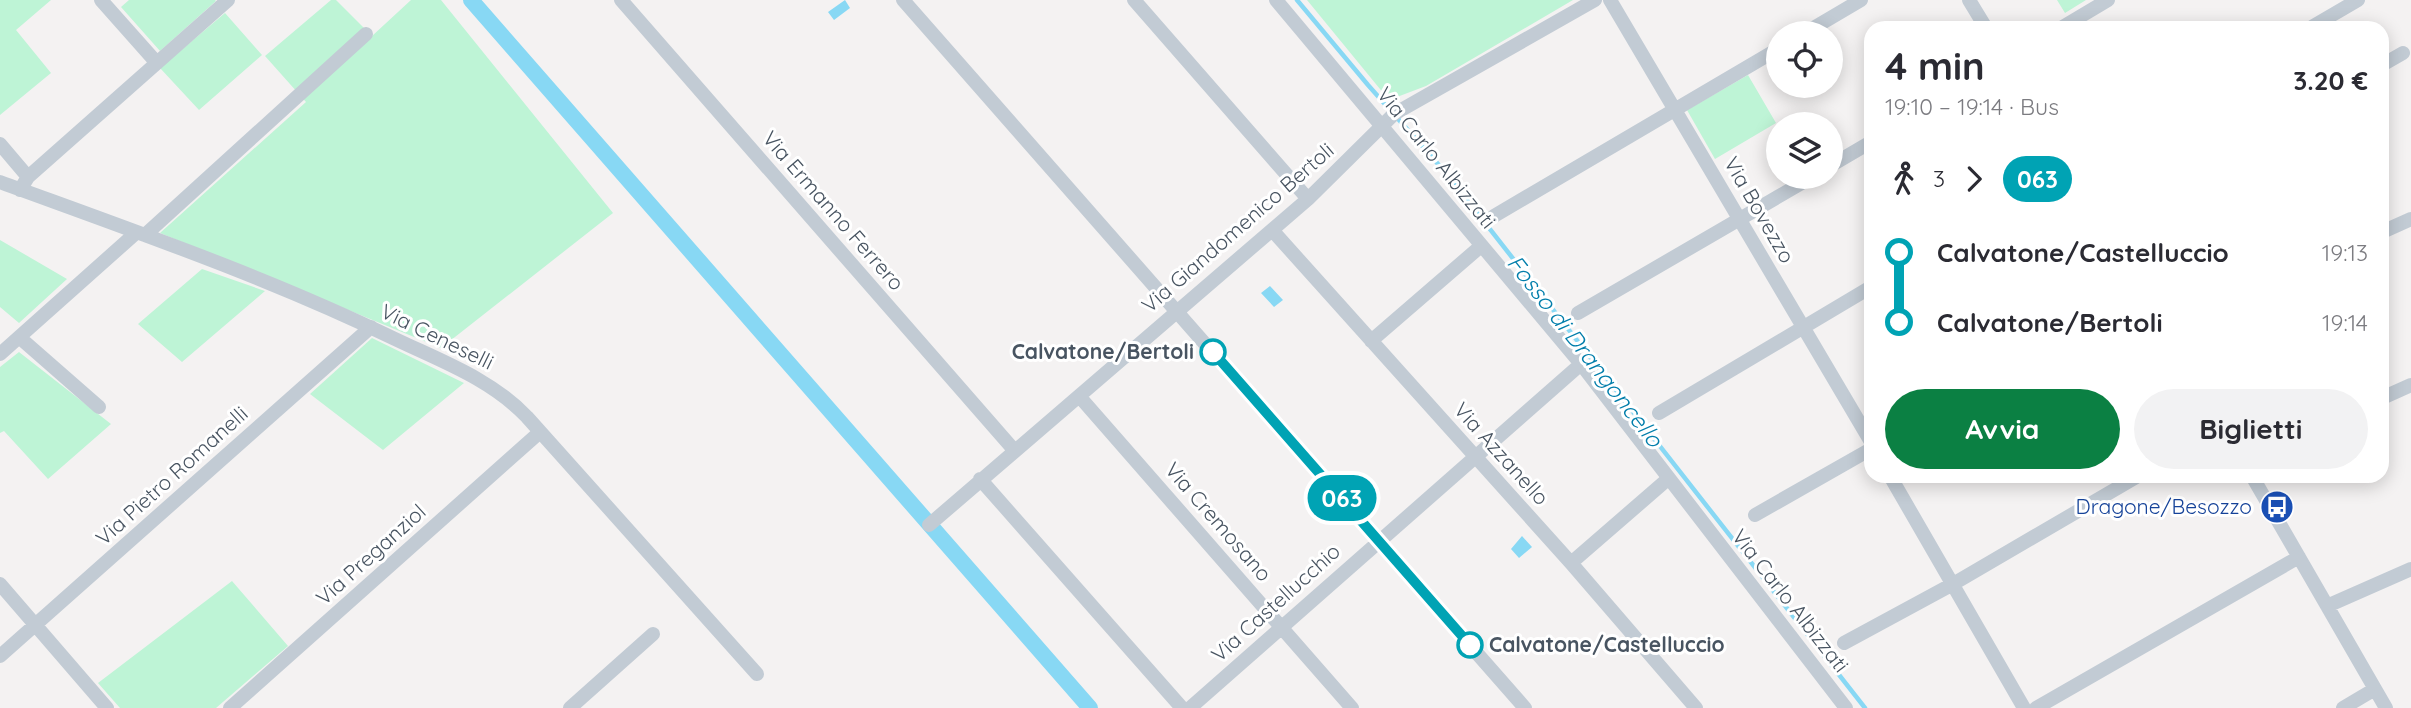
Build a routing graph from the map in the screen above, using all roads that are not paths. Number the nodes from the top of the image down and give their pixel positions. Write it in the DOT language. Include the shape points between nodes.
graph roads {
  1 [pos="101,0"];
  2 [pos="229,0"];
  3 [pos="621,0"];
  4 [pos="903,0"];
  5 [pos="1134,0"];
  6 [pos="1276,0"];
  7 [pos="1595,0"];
  8 [pos="1610,0"];
  9 [pos="1861,0"];
  10 [pos="1969,0"];
  11 [pos="2108,0"];
  12 [pos="2358,0"];
  13 [pos="1825,21"];
  14 [pos="1982,21"];
  15 [pos="2073,21"];
  16 [pos="2322,21"];
  17 [pos="366,34"];
  18 [pos="2403,53"];
  19 [pos="1766,57"];
  20 [pos="2389,61"];
  21 [pos="156,62"];
  22 [pos="1676,110"];
  23 [pos="1384,127"];
  24 [pos="0,145"];
  25 [pos="1864,146"];
  26 [pos="1843,158"];
  27 [pos="0,182"];
  28 [pos="24,183"];
  29 [pos="1792,189"];
  30 [pos="1308,199"];
  31 [pos="1494,216"];
  32 [pos="1741,219"];
  33 [pos="2411,219"];
  34 [pos="2389,229"];
  35 [pos="1272,230"];
  36 [pos="141,234"];
  37 [pos="1481,246"];
  38 [pos="1864,292"];
  39 [pos="1176,310"];
  40 [pos="1578,313"];
  41 [pos="371,327"];
  42 [pos="1803,327"];
  43 [pos="19,337"];
  44 [pos="1371,341"];
  45 [pos="0,354"];
  46 [pos="1581,364"];
  47 [pos="2411,385"];
  48 [pos="2389,395"];
  49 [pos="1079,396"];
  50 [pos="99,407"];
  51 [pos="1659,413"];
  52 [pos="1864,430"];
  53 [pos="540,432"];
  54 [pos="1014,450"];
  55 [pos="1864,453"];
  56 [pos="1475,458"];
  57 [pos="1669,478"];
  58 [pos="980,479"];
  59 [pos="1895,483"];
  60 [pos="2126,483"];
  61 [pos="2256,483"];
  62 [pos="1755,515"];
  63 [pos="929,525"];
  64 [pos="1379,540"];
  65 [pos="2299,557"];
  66 [pos="1571,563"];
  67 [pos="2411,569"];
  68 [pos="0,584"];
  69 [pos="1953,584"];
  70 [pos="2327,606"];
  71 [pos="35,625"];
  72 [pos="1281,626"];
  73 [pos="653,634"];
  74 [pos="1844,643"];
  75 [pos="0,656"];
  76 [pos="757,674"];
  77 [pos="2375,690"];
  78 [pos="107,708"];
  79 [pos="230,708"];
  80 [pos="570,708"];
  81 [pos="1182,708"];
  82 [pos="1190,708"];
  83 [pos="1352,708"];
  84 [pos="1525,708"];
  85 [pos="1696,708"];
  86 [pos="1846,708"];
  87 [pos="2024,708"];
  88 [pos="2036,708"];
  89 [pos="2343,708"];
  90 [pos="2386,708"];
  1 -- 21 [label="street"];
  2 -- 21 [label="street"];
  3 -- 54 [label="street, Via Ermanno Ferrero"];
  4 -- 39 [label="street"];
  5 -- 30 [label="street"];
  6 -- 23 [label="street, Via Carlo Albizzati"];
  7 -- 23 [label="street, Via Giandomenico Bertoli" via="1408,105"];
  8 -- 22 [label="street, Via Bovezzo"];
  9 -- 13 [label="street"];
  10 -- 14 [label="street"];
  11 -- 15 [label="street"];
  12 -- 16 [label="street"];
  17 -- 36 [label="street"];
  18 -- 20 [label="street"];
  19 -- 22 [label="street"];
  21 -- 28 [label="street"];
  22 -- 31 [label="street"];
  22 -- 32 [label="street, Via Bovezzo"];
  23 -- 30 [label="street, Via Giandomenico Bertoli"];
  23 -- 37 [label="street, Via Carlo Albizzati"];
  24 -- 28 [label="street"];
  25 -- 26 [label="street"];
  27 -- 28 [label="street, Via Ceneselli"];
  28 -- 36 [label="street, Via Ceneselli"];
  29 -- 32 [label="street"];
  30 -- 35 [label="street, Via Giandomenico Bertoli"];
  32 -- 40 [label="street"];
  32 -- 42 [label="street, Via Bovezzo"];
  33 -- 34 [label="street"];
  35 -- 39 [label="street, Via Giandomenico Bertoli"];
  35 -- 44 [label="street, Via Azzanello"];
  36 -- 41 [label="street, Via Ceneselli" via="261,278"];
  36 -- 43 [label="street"];
  37 -- 44 [label="street"];
  37 -- 46 [label="street, Via Carlo Albizzati"];
  38 -- 42 [label="street"];
  39 -- 49 [label="street, Via Giandomenico Bertoli"];
  39 -- 64 [label="street"];
  41 -- 53 [label="street, Via Ceneselli" via="485,383"];
  41 -- 71 [label="street, Via Pietro Romanelli"];
  42 -- 51 [label="street"];
  42 -- 52 [label="street, Via Bovezzo"];
  43 -- 45 [label="street"];
  43 -- 50 [label="street"];
  44 -- 56 [label="street, Via Azzanello"];
  46 -- 56 [label="street, Via Castellucchio"];
  46 -- 57 [label="street, Via Carlo Albizzati"];
  47 -- 48 [label="street"];
  49 -- 54 [label="street, Via Giandomenico Bertoli"];
  49 -- 72 [label="street, Via Cremosano"];
  53 -- 76 [label="street, Via Ceneselli"];
  53 -- 79 [label="street, Via Preganziol"];
  54 -- 58 [label="street, Via Giandomenico Bertoli"];
  55 -- 62 [label="street"];
  56 -- 64 [label="street, Via Castellucchio"];
  56 -- 66 [label="street, Via Azzanello"];
  57 -- 66 [label="street"];
  57 -- 86 [label="street, Via Carlo Albizzati"];
  58 -- 63 [label="street, Via Giandomenico Bertoli"];
  58 -- 81 [label="street"];
  59 -- 69 [label="street"];
  60 -- 69 [label="street"];
  61 -- 65 [label="street"];
  64 -- 72 [label="street, Via Castellucchio"];
  64 -- 84 [label="street"];
  65 -- 70 [label="street"];
  65 -- 88 [label="street"];
  66 -- 85 [label="street, Via Azzanello"];
  67 -- 70 [label="street"];
  68 -- 71 [label="street"];
  69 -- 74 [label="street"];
  69 -- 87 [label="street"];
  70 -- 77 [label="street"];
  71 -- 75 [label="street, Via Pietro Romanelli"];
  71 -- 78 [label="street"];
  72 -- 82 [label="street, Via Castellucchio"];
  72 -- 83 [label="street, Via Cremosano"];
  73 -- 80 [label="street"];
  77 -- 89 [label="street"];
  77 -- 90 [label="street"];
}
